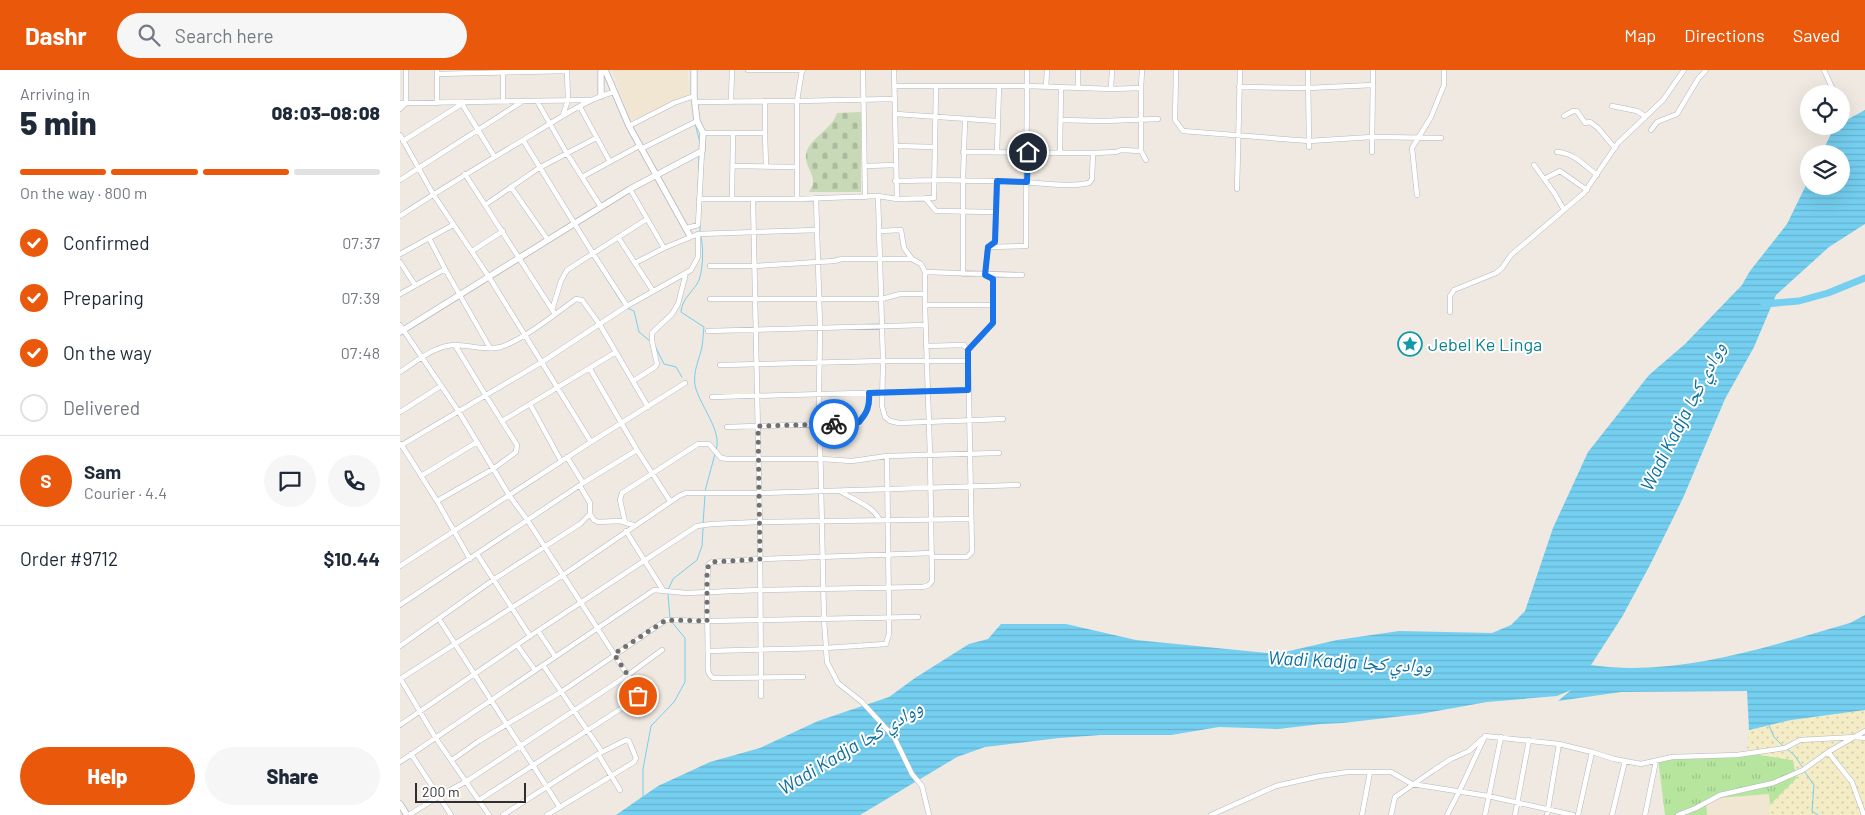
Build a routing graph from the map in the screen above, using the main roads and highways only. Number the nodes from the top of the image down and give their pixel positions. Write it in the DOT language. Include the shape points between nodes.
graph roads {
  1 [pos="601,70"];
  2 [pos="605,70"];
  3 [pos="694,70"];
  4 [pos="601,96"];
  5 [pos="656,175"];
  6 [pos="690,236"];
  7 [pos="401,329"];
  8 [pos="400,804"];
  9 [pos="408,815"];
  1 -- 4 [label="main road"];
  2 -- 5 [label="main road" via="629,126"];
  3 -- 5 [label="main road" via="697,121 703,133 702,151"];
  5 -- 6 [label="main road"];
  5 -- 7 [label="main road"];
  8 -- 9 [label="main road"];
}
